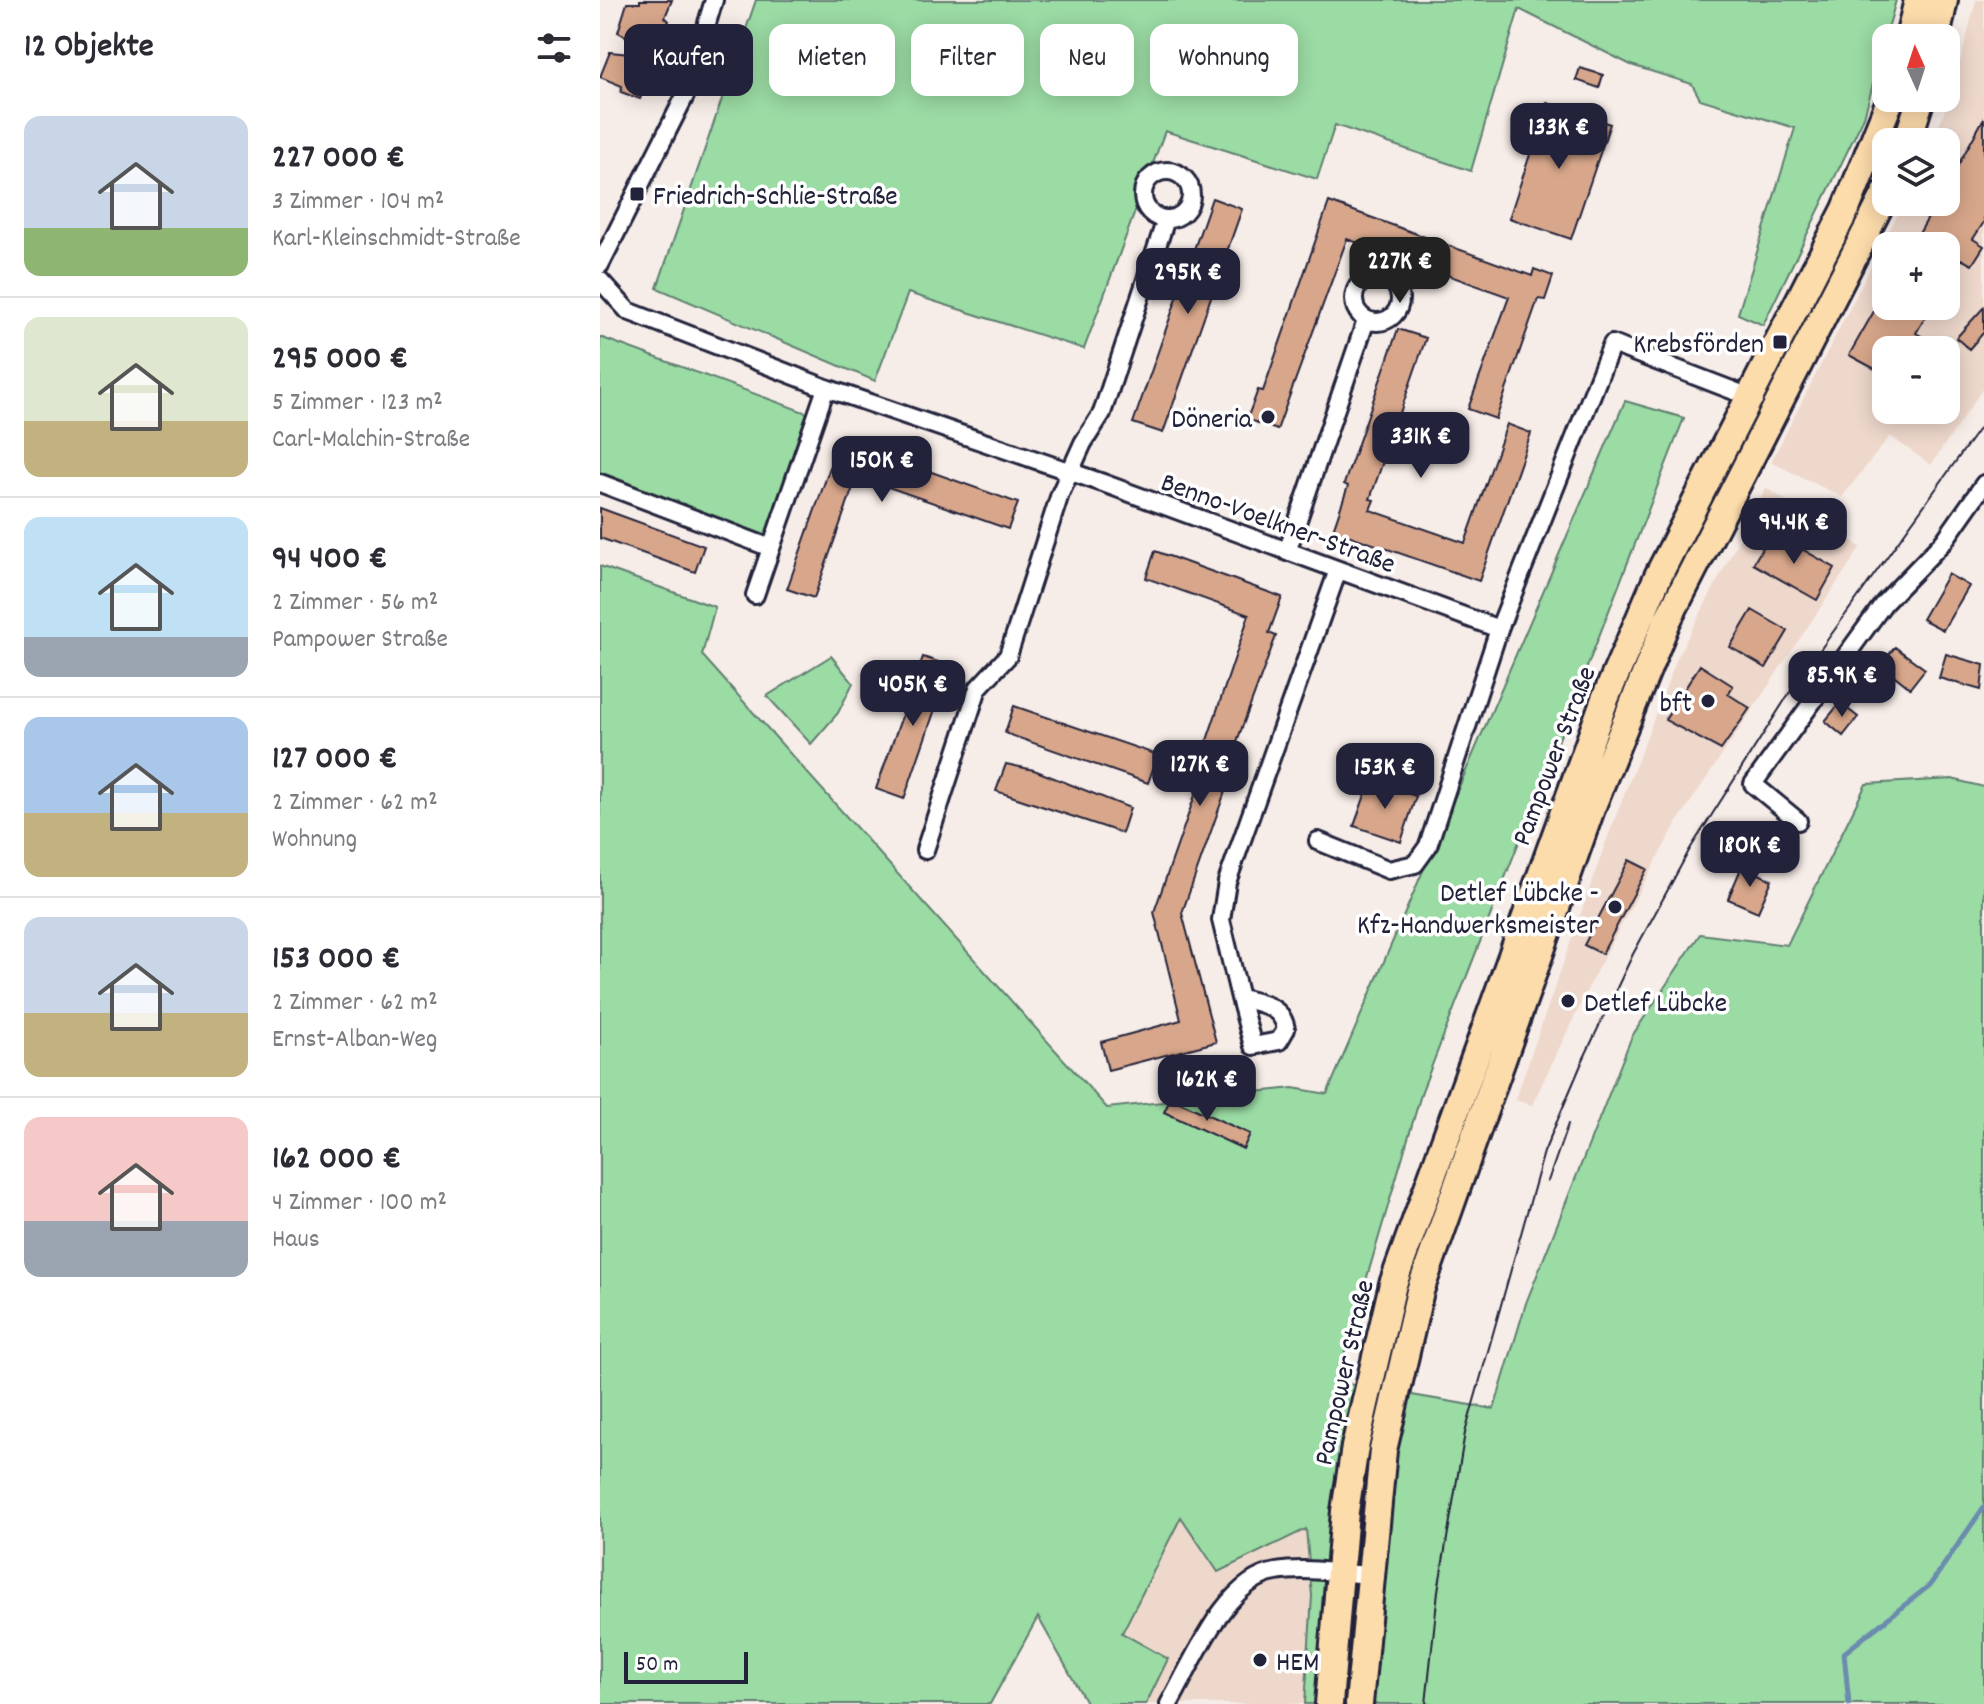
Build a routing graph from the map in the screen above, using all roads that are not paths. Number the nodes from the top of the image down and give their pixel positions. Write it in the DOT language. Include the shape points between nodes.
graph roads {
  1 [pos="714,0"];
  2 [pos="1918,0"];
  3 [pos="1944,0"];
  4 [pos="1912,24"];
  5 [pos="1939,24"];
  6 [pos="1885,112"];
  7 [pos="1874,216"];
  8 [pos="1166,219"];
  9 [pos="600,265"];
  10 [pos="600,280"];
  11 [pos="1366,320"];
  12 [pos="826,388"];
  13 [pos="1751,397"];
  14 [pos="1776,407"];
  15 [pos="1072,474"];
  16 [pos="600,483"];
  17 [pos="1984,484"];
  18 [pos="771,548"];
  19 [pos="1287,552"];
  20 [pos="1338,570"];
  21 [pos="755,595"];
  22 [pos="1499,629"];
  23 [pos="1798,821"];
  24 [pos="1318,841"];
  25 [pos="925,850"];
  26 [pos="1240,998"];
  27 [pos="1339,1573"];
  28 [pos="1370,1575"];
  29 [pos="1169,1704"];
  30 [pos="1329,1704"];
  31 [pos="1359,1704"];
  1 -- 9 [label="street" via="685,96"];
  2 -- 4 [label="main road"];
  3 -- 5 [label="main road"];
  6 -- 13 [label="main road, Pampower Straße" via="1846,209"];
  7 -- 14 [label="main road, Pampower Straße"];
  8 -- 15 [label="street" via="1102,413"];
  10 -- 12 [label="street, Benno-Voelkner-Straße" via="628,311"];
  11 -- 19 [label="street"];
  12 -- 15 [label="street, Benno-Voelkner-Straße"];
  12 -- 18 [label="street"];
  13 -- 14 [label="street"];
  13 -- 22 [label="street" via="1612,344"];
  13 -- 27 [label="main road, Pampower Straße" via="1658,576 1605,699 1393,1284 1355,1447"];
  14 -- 28 [label="main road, Pampower Straße" via="1684,584 1592,806 1420,1291 1383,1450"];
  15 -- 19 [label="street, Benno-Voelkner-Straße"];
  15 -- 25 [label="street" via="1060,494 1008,656 978,688"];
  16 -- 18 [label="street"];
  17 -- 23 [label="street" via="1944,541 1884,603 1753,784"];
  18 -- 21 [label="street"];
  19 -- 20 [label="street, Benno-Voelkner-Straße"];
  20 -- 22 [label="street, Benno-Voelkner-Straße"];
  20 -- 26 [label="street" via="1227,882 1221,920"];
  22 -- 24 [label="street" via="1428,846 1415,864 1389,870"];
  27 -- 28 [label="street"];
  27 -- 29 [label="street" via="1272,1573 1247,1584 1225,1606"];
  27 -- 30 [label="main road, Pampower Straße"];
  28 -- 31 [label="main road, Pampower Straße"];
}
